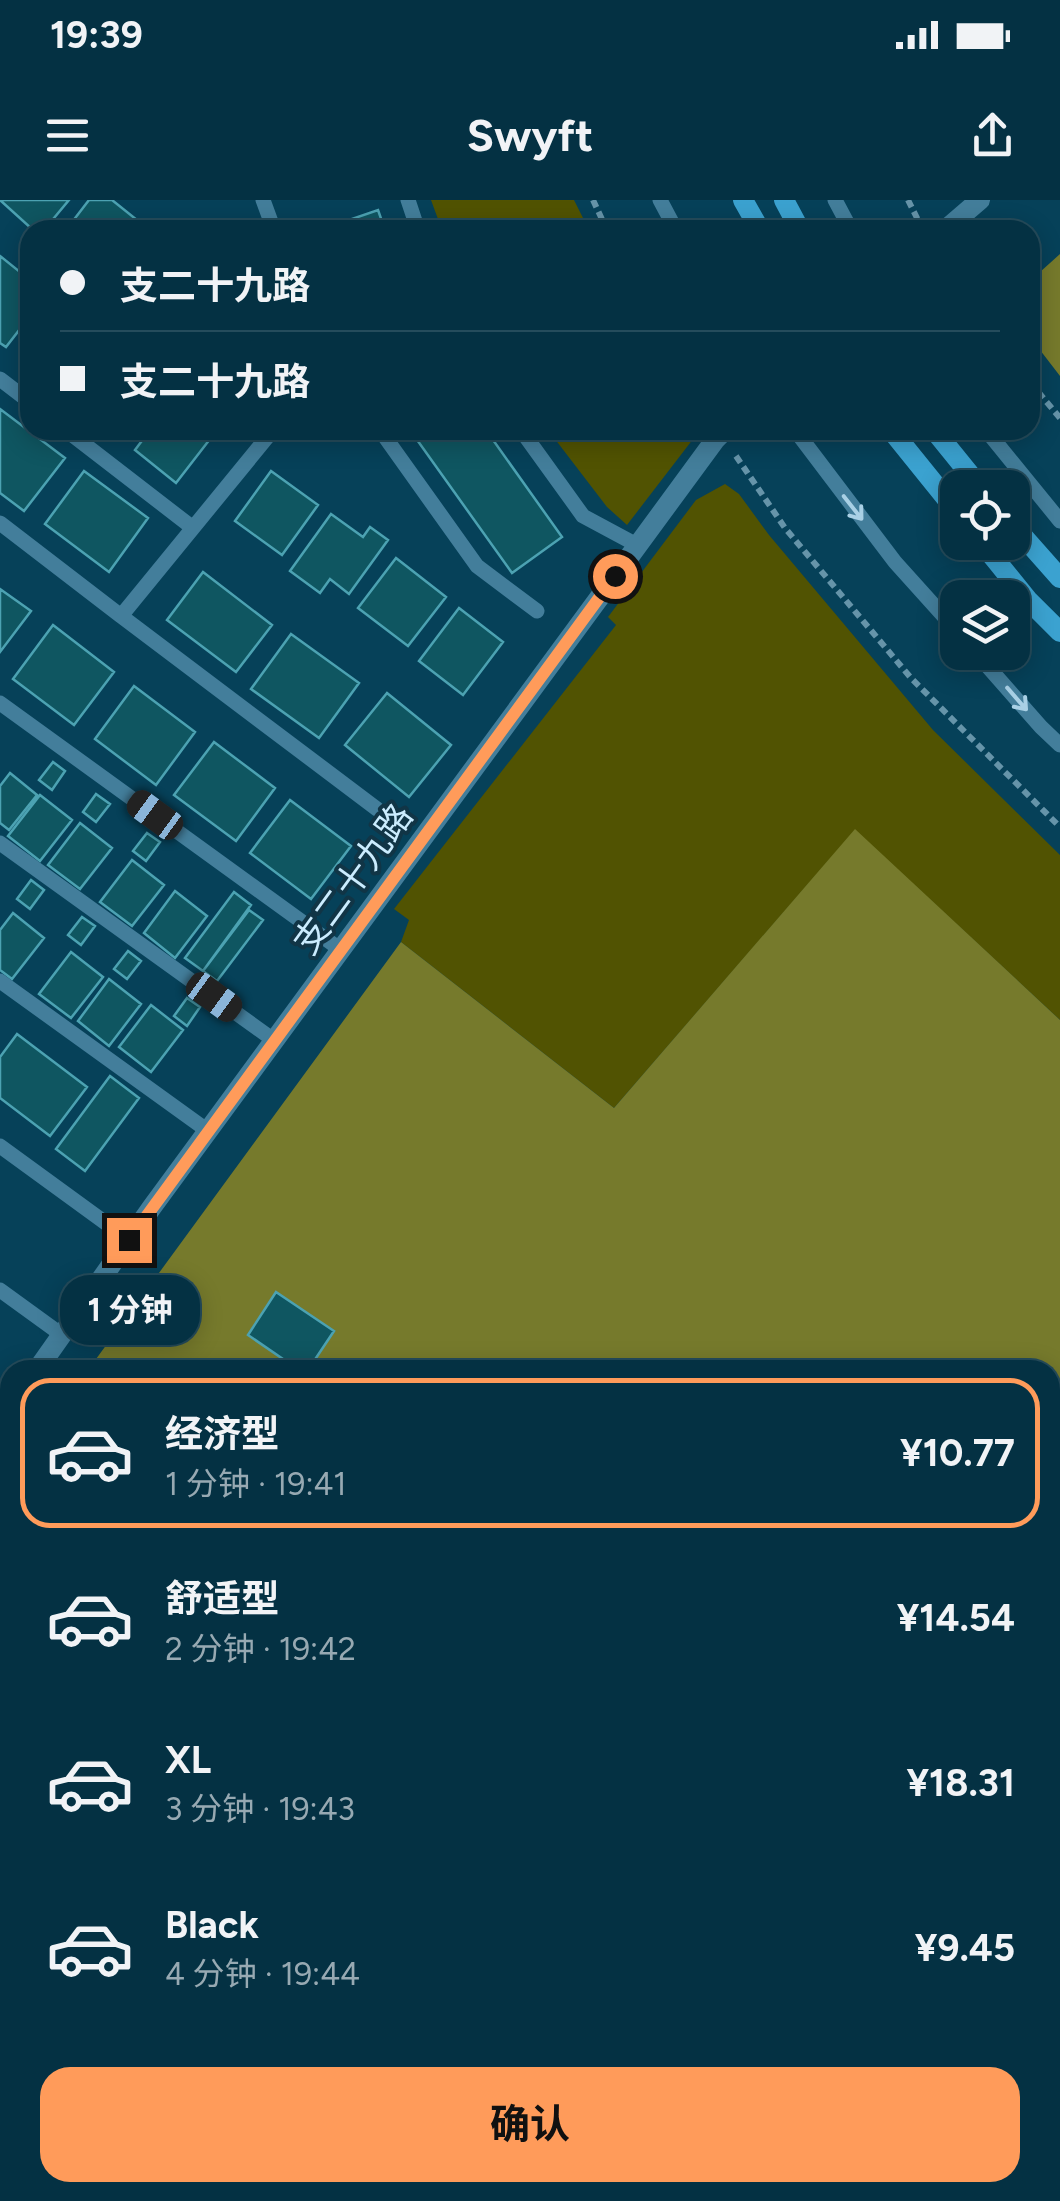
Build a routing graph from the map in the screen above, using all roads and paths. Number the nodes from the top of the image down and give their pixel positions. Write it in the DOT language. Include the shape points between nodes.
graph roads {
  1 [pos="980,200"];
  2 [pos="957,220"];
  3 [pos="0,379"];
  4 [pos="20,394"];
  5 [pos="1040,394"];
  6 [pos="1060,418"];
  7 [pos="79,440"];
  8 [pos="265,440"];
  9 [pos="387,440"];
  10 [pos="528,440"];
  11 [pos="717,440"];
  12 [pos="728,440"];
  13 [pos="803,440"];
  14 [pos="899,440"];
  15 [pos="942,440"];
  16 [pos="994,440"];
  17 [pos="966,470"];
  18 [pos="940,491"];
  19 [pos="1060,521"];
  20 [pos="0,523"];
  21 [pos="193,528"];
  22 [pos="1030,544"];
  23 [pos="638,546"];
  24 [pos="996,560"];
  25 [pos="1060,578"];
  26 [pos="536,611"];
  27 [pos="940,612"];
  28 [pos="121,616"];
  29 [pos="1060,632"];
  30 [pos="991,670"];
  31 [pos="0,702"];
  32 [pos="1060,744"];
  33 [pos="377,809"];
  34 [pos="1060,827"];
  35 [pos="0,843"];
  36 [pos="341,950"];
  37 [pos="0,981"];
  38 [pos="275,1041"];
  39 [pos="208,1131"];
  40 [pos="0,1146"];
  41 [pos="129,1240"];
  42 [pos="0,1290"];
  43 [pos="62,1335"];
  44 [pos="44,1360"];
  1 -- 2 [label="street"];
  3 -- 4 [label="lane"];
  5 -- 6 [label="path"];
  7 -- 21 [label="lane"];
  8 -- 21 [label="lane"];
  9 -- 26 [label="lane" via="478,566"];
  10 -- 23 [label="lane" via="583,516"];
  11 -- 23 [label="street, 支二十九路"];
  12 -- 34 [label="path" via="785,528 911,678"];
  13 -- 27 [label="lane, one-way"];
  14 -- 18 [label="main road"];
  15 -- 17 [label="main road"];
  16 -- 19 [label="lane"];
  20 -- 28 [label="lane"];
  21 -- 28 [label="lane"];
  22 -- 25 [label="main road"];
  23 -- 36 [label="street, 支二十九路"];
  24 -- 29 [label="main road"];
  28 -- 33 [label="lane"];
  30 -- 32 [label="lane, one-way"];
  31 -- 36 [label="lane"];
  35 -- 38 [label="lane"];
  36 -- 38 [label="street, 支二十九路"];
  37 -- 39 [label="lane"];
  38 -- 39 [label="street, 支二十九路"];
  39 -- 41 [label="street, 支二十九路"];
  40 -- 41 [label="lane"];
  41 -- 43 [label="street, 支二十九路"];
  42 -- 43 [label="lane"];
  43 -- 44 [label="street, 支二十九路"];
}
